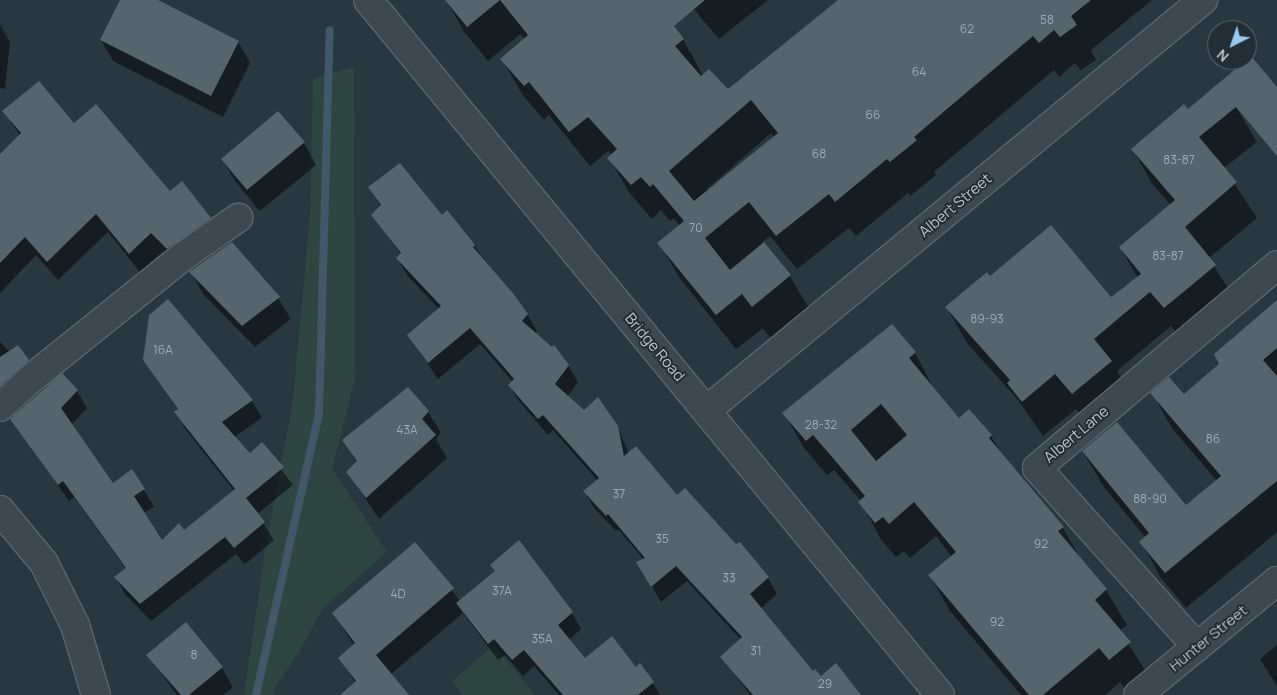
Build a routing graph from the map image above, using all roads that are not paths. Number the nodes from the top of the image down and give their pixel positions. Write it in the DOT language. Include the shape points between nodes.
graph roads {
  1 [pos="368,0"];
  2 [pos="1203,0"];
  3 [pos="238,218"];
  4 [pos="1277,265"];
  5 [pos="0,407"];
  6 [pos="708,410"];
  7 [pos="0,510"];
  8 [pos="1277,581"];
  9 [pos="1197,647"];
  10 [pos="96,695"];
  11 [pos="940,695"];
  12 [pos="1138,695"];
  1 -- 6 [label="street, Bridge Road"];
  2 -- 6 [label="street, Albert Street"];
  3 -- 5 [label="street" via="185,256"];
  4 -- 9 [label="street, Albert Lane" via="1037,468"];
  6 -- 11 [label="street, Bridge Road"];
  7 -- 10 [label="street" via="44,563 75,625"];
  8 -- 9 [label="street, Hunter Street"];
  9 -- 12 [label="street, Hunter Street"];
}
